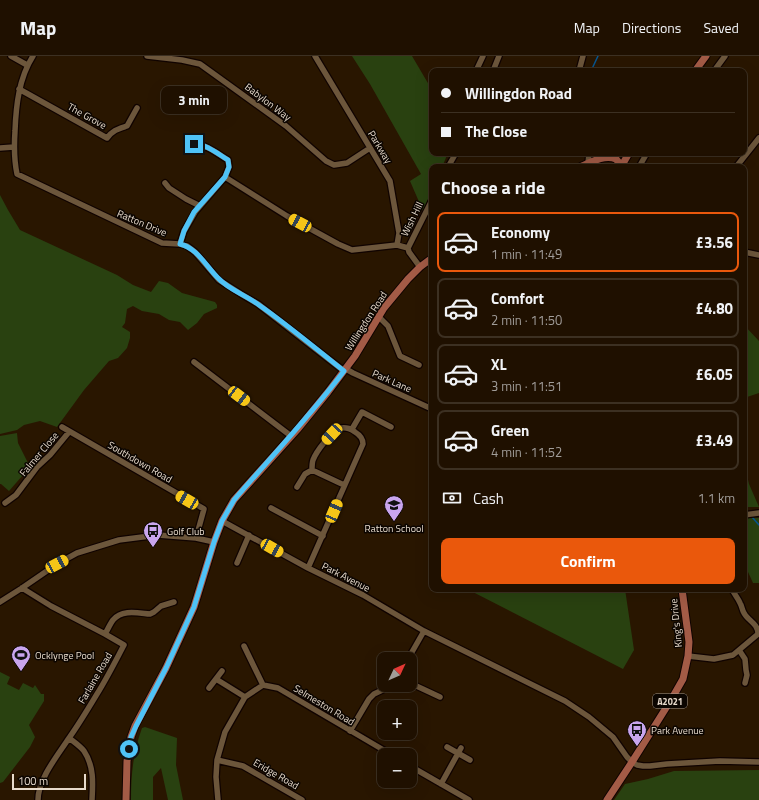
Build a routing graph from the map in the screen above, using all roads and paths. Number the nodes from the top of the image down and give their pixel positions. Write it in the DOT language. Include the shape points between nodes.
graph roads {
  1 [pos="12,56"];
  2 [pos="33,56"];
  3 [pos="147,56"];
  4 [pos="315,56"];
  5 [pos="483,56"];
  6 [pos="499,56"];
  7 [pos="583,56"];
  8 [pos="706,56"];
  9 [pos="725,56"];
  10 [pos="183,58"];
  11 [pos="27,65"];
  12 [pos="477,68"];
  13 [pos="494,68"];
  14 [pos="580,68"];
  15 [pos="697,68"];
  16 [pos="716,68"];
  17 [pos="20,89"];
  18 [pos="137,108"];
  19 [pos="759,138"];
  20 [pos="194,144"];
  21 [pos="14,147"];
  22 [pos="0,148"];
  23 [pos="370,148"];
  24 [pos="747,153"];
  25 [pos="589,156"];
  26 [pos="598,156"];
  27 [pos="605,156"];
  28 [pos="745,156"];
  29 [pos="601,158"];
  30 [pos="588,164"];
  31 [pos="620,164"];
  32 [pos="738,164"];
  33 [pos="225,177"];
  34 [pos="165,183"];
  35 [pos="200,206"];
  36 [pos="429,206"];
  37 [pos="180,244"];
  38 [pos="397,244"];
  39 [pos="408,248"];
  40 [pos="747,253"];
  41 [pos="759,255"];
  42 [pos="429,260"];
  43 [pos="420,268"];
  44 [pos="379,316"];
  45 [pos="194,362"];
  46 [pos="419,365"];
  47 [pos="345,370"];
  48 [pos="429,408"];
  49 [pos="62,427"];
  50 [pos="390,427"];
  51 [pos="352,429"];
  52 [pos="69,432"];
  53 [pos="291,436"];
  54 [pos="312,470"];
  55 [pos="344,486"];
  56 [pos="297,487"];
  57 [pos="5,504"];
  58 [pos="271,508"];
  59 [pos="759,513"];
  60 [pos="747,514"];
  61 [pos="222,521"];
  62 [pos="249,535"];
  63 [pos="323,536"];
  64 [pos="196,538"];
  65 [pos="214,542"];
  66 [pos="237,563"];
  67 [pos="308,568"];
  68 [pos="22,588"];
  69 [pos="682,592"];
  70 [pos="734,592"];
  71 [pos="0,602"];
  72 [pos="174,602"];
  73 [pos="424,631"];
  74 [pos="105,634"];
  75 [pos="244,646"];
  76 [pos="739,650"];
  77 [pos="412,652"];
  78 [pos="688,656"];
  79 [pos="222,671"];
  80 [pos="216,679"];
  81 [pos="745,683"];
  82 [pos="263,685"];
  83 [pos="417,686"];
  84 [pos="209,688"];
  85 [pos="378,692"];
  86 [pos="245,697"];
  87 [pos="440,697"];
  88 [pos="350,731"];
  89 [pos="69,738"];
  90 [pos="447,747"];
  91 [pos="380,748"];
  92 [pos="460,751"];
  93 [pos="216,760"];
  94 [pos="470,760"];
  95 [pos="632,762"];
  96 [pos="759,762"];
  97 [pos="417,770"];
  98 [pos="441,784"];
  99 [pos="38,800"];
  100 [pos="92,800"];
  101 [pos="126,800"];
  102 [pos="218,800"];
  103 [pos="302,800"];
  104 [pos="469,800"];
  105 [pos="607,800"];
  1 -- 11 [label="street"];
  2 -- 11 [label="street"];
  3 -- 10 [label="street, Babylon Way"];
  4 -- 23 [label="street, Parkway"];
  5 -- 12 [label="street"];
  6 -- 13 [label="street"];
  7 -- 14 [label="street"];
  8 -- 15 [label="main road"];
  9 -- 16 [label="street"];
  10 -- 23 [label="street, Babylon Way" via="200,64 286,126 334,165 347,162"];
  11 -- 17 [label="street"];
  17 -- 18 [label="street, The Grove" via="107,138 111,132 127,126"];
  17 -- 21 [label="street"];
  19 -- 24 [label="street"];
  20 -- 33 [label="street" via="199,144 228,160 229,167"];
  21 -- 22 [label="street"];
  21 -- 37 [label="street, Ratton Drive" via="18,174 162,243"];
  23 -- 38 [label="street, Parkway" via="390,181 399,234"];
  25 -- 30 [label="street"];
  26 -- 29 [label="street"];
  27 -- 29 [label="main road"];
  28 -- 32 [label="street"];
  29 -- 30 [label="main road"];
  29 -- 31 [label="main road" via="616,159"];
  33 -- 35 [label="street"];
  33 -- 38 [label="street" via="287,216 352,250"];
  34 -- 35 [label="street" via="168,188"];
  35 -- 37 [label="street" via="184,231"];
  36 -- 39 [label="street, Wish Hill"];
  37 -- 47 [label="street, Ratton Drive" via="195,252 219,280 258,304"];
  38 -- 39 [label="street"];
  39 -- 43 [label="street, Wish Hill"];
  40 -- 41 [label="street"];
  42 -- 43 [label="main road, Willingdon Road"];
  43 -- 44 [label="main road, Willingdon Road"];
  44 -- 46 [label="street" via="388,326 400,356"];
  44 -- 47 [label="main road, Willingdon Road"];
  45 -- 53 [label="street"];
  47 -- 48 [label="street, Park Lane"];
  47 -- 53 [label="main road, Willingdon Road"];
  49 -- 52 [label="street, Southdown Road"];
  50 -- 51 [label="street" via="362,412"];
  51 -- 54 [label="street" via="340,428 325,440 313,460"];
  51 -- 55 [label="street" via="363,440 363,444"];
  52 -- 57 [label="street, Falmer Close" via="36,467 16,495"];
  52 -- 64 [label="street, Southdown Road" via="204,509"];
  53 -- 61 [label="main road, Willingdon Road" via="234,500"];
  54 -- 55 [label="street"];
  54 -- 56 [label="street" via="305,474"];
  55 -- 63 [label="street"];
  58 -- 63 [label="street"];
  59 -- 60 [label="street"];
  61 -- 62 [label="street, Park Avenue"];
  61 -- 65 [label="main road, Willingdon Road"];
  62 -- 66 [label="street"];
  62 -- 67 [label="street, Park Avenue"];
  63 -- 67 [label="street"];
  64 -- 65 [label="street"];
  64 -- 68 [label="street" via="158,535 119,540 77,553"];
  65 -- 101 [label="main road, Willingdon Road" via="194,607 131,737"];
  67 -- 73 [label="street, Park Avenue" via="363,595"];
  68 -- 71 [label="street"];
  68 -- 74 [label="street, Farlaine Road"];
  69 -- 78 [label="main road, King's Drive / A2021" via="689,642"];
  70 -- 76 [label="street" via="746,616 758,630 758,634"];
  72 -- 74 [label="street" via="161,606 150,614 125,612 113,620"];
  73 -- 77 [label="street"];
  73 -- 95 [label="street, Park Avenue" via="565,701 613,737"];
  74 -- 89 [label="street, Farlaine Road" via="124,646"];
  75 -- 82 [label="street"];
  76 -- 78 [label="street" via="732,655 714,659"];
  76 -- 81 [label="street" via="745,659"];
  78 -- 95 [label="main road, King's Drive / A2021" via="683,679"];
  79 -- 80 [label="street"];
  80 -- 84 [label="street"];
  80 -- 86 [label="street"];
  82 -- 86 [label="street"];
  82 -- 88 [label="street, Selmeston Road" via="278,688"];
  83 -- 87 [label="street"];
  85 -- 88 [label="street" via="369,699"];
  86 -- 93 [label="street" via="225,732"];
  88 -- 91 [label="street, Selmeston Road"];
  89 -- 99 [label="street, Farlaine Road" via="44,778"];
  89 -- 100 [label="street" via="83,750 90,762 93,776"];
  90 -- 92 [label="street"];
  92 -- 94 [label="street"];
  92 -- 98 [label="street"];
  93 -- 102 [label="street"];
  93 -- 103 [label="street, Eridge Road" via="243,766"];
  95 -- 96 [label="street" via="643,766 720,761"];
  95 -- 105 [label="main road, King's Drive / A2021"];
  97 -- 98 [label="street"];
  98 -- 104 [label="street"];
}
